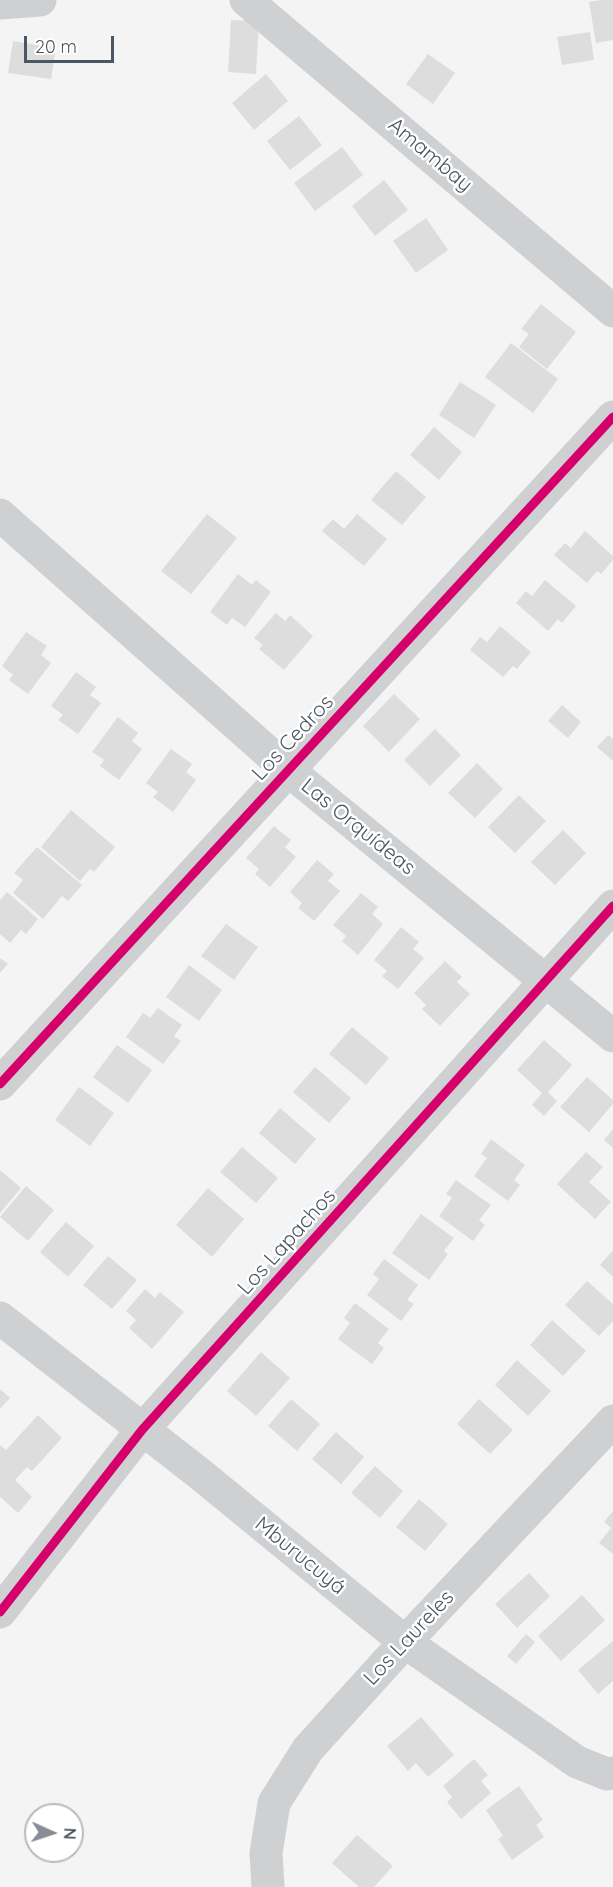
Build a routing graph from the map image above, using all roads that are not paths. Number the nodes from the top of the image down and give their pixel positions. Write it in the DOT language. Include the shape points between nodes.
graph roads {
  1 [pos="40,0"];
  2 [pos="246,0"];
  3 [pos="0,3"];
  4 [pos="613,311"];
  5 [pos="613,417"];
  6 [pos="0,515"];
  7 [pos="288,770"];
  8 [pos="613,906"];
  9 [pos="546,980"];
  10 [pos="613,1036"];
  11 [pos="0,1084"];
  12 [pos="0,1318"];
  13 [pos="613,1421"];
  14 [pos="142,1430"];
  15 [pos="0,1612"];
  16 [pos="405,1642"];
  17 [pos="613,1773"];
  18 [pos="268,1887"];
  1 -- 3 [label="street"];
  2 -- 4 [label="street, Amambay"];
  5 -- 7 [label="street, Los Cedros"];
  6 -- 7 [label="street, Las Orquídeas"];
  7 -- 9 [label="street, Las Orquídeas"];
  7 -- 11 [label="street, Los Cedros"];
  8 -- 9 [label="street, Los Lapachos"];
  9 -- 10 [label="street, Las Orquídeas"];
  9 -- 14 [label="street, Los Lapachos"];
  12 -- 14 [label="street, Mburucuyá"];
  13 -- 16 [label="street, Los Laureles"];
  14 -- 15 [label="street, Los Lapachos"];
  14 -- 16 [label="street, Mburucuyá"];
  16 -- 17 [label="street, Mburucuyá" via="578,1762"];
  16 -- 18 [label="street, Los Laureles" via="308,1749 274,1803 266,1853"];
}
